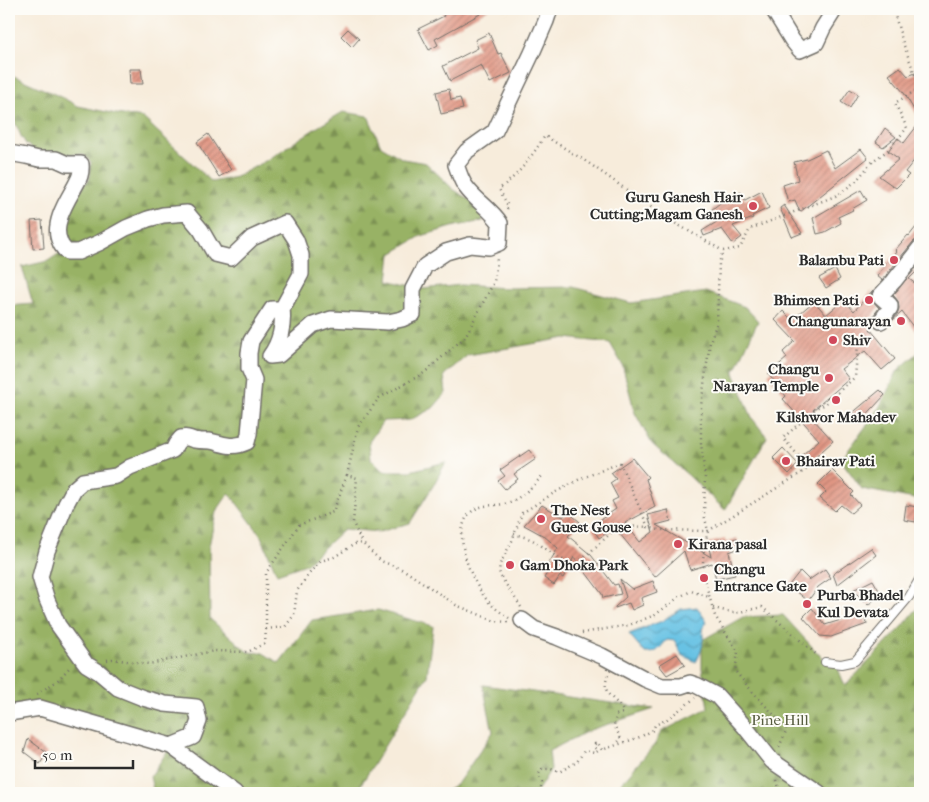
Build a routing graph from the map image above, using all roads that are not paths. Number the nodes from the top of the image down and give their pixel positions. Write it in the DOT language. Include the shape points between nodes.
graph roads {
  1 [pos="550,9"];
  2 [pos="773,9"];
  3 [pos="835,9"];
  4 [pos="9,153"];
  5 [pos="920,248"];
  6 [pos="282,309"];
  7 [pos="881,321"];
  8 [pos="920,578"];
  9 [pos="519,621"];
  10 [pos="825,662"];
  11 [pos="9,713"];
  12 [pos="171,746"];
  13 [pos="235,793"];
  14 [pos="820,793"];
  1 -- 6 [label="street" via="495,131 467,151 456,164 465,186 500,223 499,243 489,247 470,245 446,252 425,266 413,289 413,314 388,322 331,319 313,325 279,354 270,356 276,348 284,320"];
  2 -- 3 [label="street" via="800,50 816,43"];
  4 -- 6 [label="street" via="82,164 82,173 69,196 57,231 67,252 78,252 148,219 187,213 215,254 231,258 252,238 285,223 301,255 301,274"];
  5 -- 7 [label="street" via="880,296 890,305"];
  6 -- 12 [label="street" via="272,310 251,341 249,368 254,380 247,442 226,446 181,438 173,450 116,476 83,480 74,488 47,550 40,577 58,625 86,664 118,688 142,698 196,708 199,721 193,737"];
  8 -- 10 [label="lane" via="909,597 855,661 841,664"];
  9 -- 14 [label="street" via="662,686 690,683 717,696 772,761"];
  11 -- 12 [label="street" via="40,708"];
  12 -- 13 [label="street"];
}
